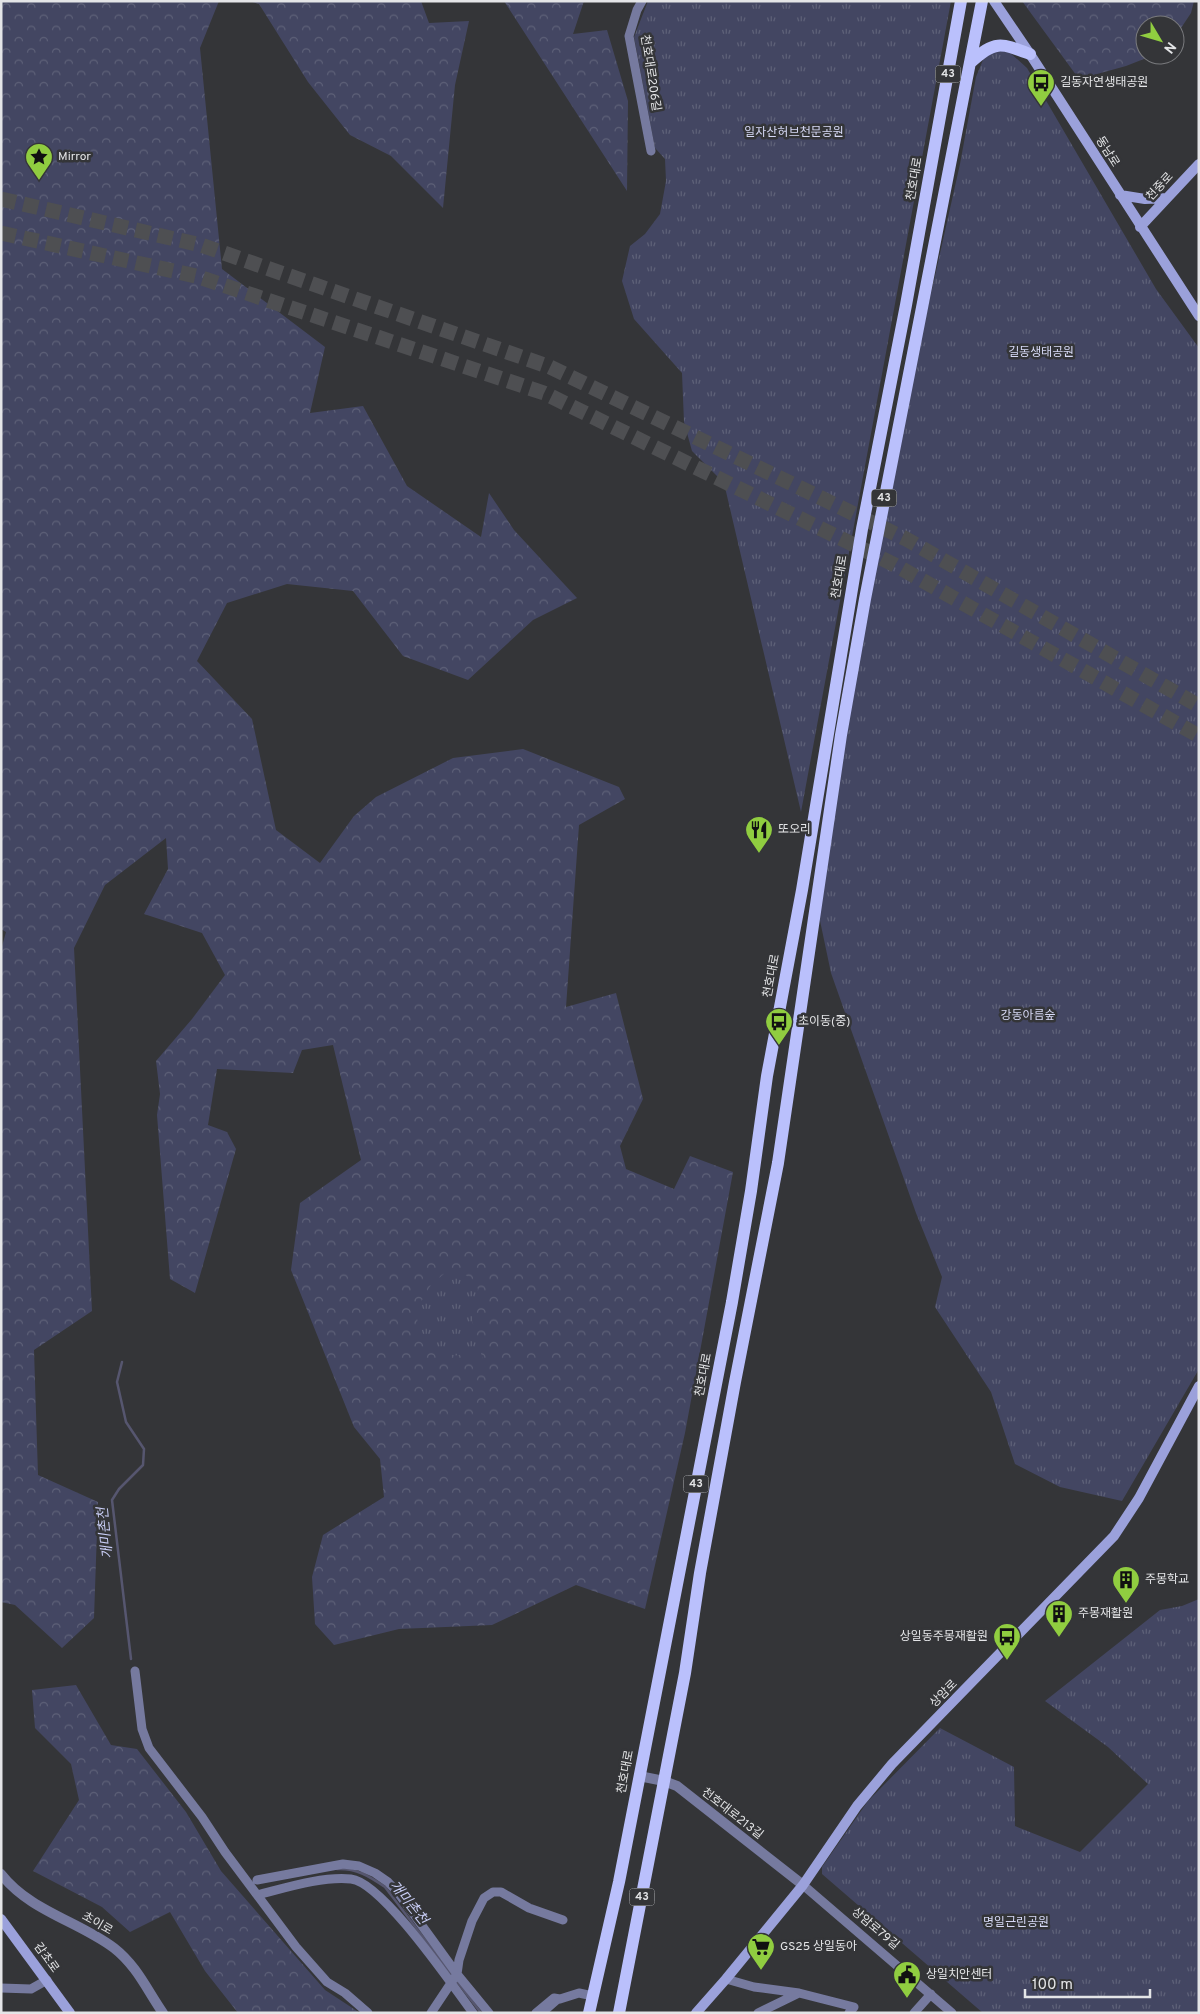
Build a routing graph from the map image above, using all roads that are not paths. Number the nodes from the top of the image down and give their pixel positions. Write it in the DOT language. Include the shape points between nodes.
graph roads {
  1 [pos="642,1"];
  2 [pos="962,1"];
  3 [pos="982,1"];
  4 [pos="994,1"];
  5 [pos="1030,54"];
  6 [pos="971,62"];
  7 [pos="650,151"];
  8 [pos="1199,164"];
  9 [pos="1120,195"];
  10 [pos="1167,198"];
  11 [pos="1140,228"];
  12 [pos="1199,316"];
  13 [pos="1199,1386"];
  14 [pos="135,1672"];
  15 [pos="639,1776"];
  16 [pos="664,1781"];
  17 [pos="1,1874"];
  18 [pos="257,1880"];
  19 [pos="803,1885"];
  20 [pos="257,1894"];
  21 [pos="1,1919"];
  22 [pos="563,1920"];
  23 [pos="458,1974"];
  24 [pos="726,1978"];
  25 [pos="47,1980"];
  26 [pos="452,1984"];
  27 [pos="1,1988"];
  28 [pos="799,1993"];
  29 [pos="931,1994"];
  30 [pos="593,1996"];
  31 [pos="560,1999"];
  32 [pos="70,2013"];
  33 [pos="163,2013"];
  34 [pos="368,2013"];
  35 [pos="431,2013"];
  36 [pos="473,2013"];
  37 [pos="489,2013"];
  38 [pos="536,2013"];
  39 [pos="544,2013"];
  40 [pos="589,2013"];
  41 [pos="619,2013"];
  42 [pos="696,2013"];
  43 [pos="758,2013"];
  44 [pos="849,2013"];
  45 [pos="914,2013"];
  46 [pos="952,2013"];
  1 -- 7 [label="street, 천호대로206길" via="629,36"];
  2 -- 15 [label="main road, 천호대로 / 43" via="862,530 802,890 767,1076 732,1302"];
  3 -- 6 [label="main road, 43"];
  4 -- 5 [label="main road, 동남로"];
  5 -- 6 [label="main road" via="1009,46 994,45"];
  5 -- 9 [label="main road, 동남로"];
  6 -- 16 [label="main road, 43" via="865,599 841,735 778,1163 735,1382"];
  8 -- 10 [label="main road, 천중로"];
  9 -- 10 [label="main road"];
  9 -- 11 [label="main road, 동남로"];
  10 -- 11 [label="main road, 천중로"];
  11 -- 12 [label="main road, 동남로"];
  13 -- 19 [label="main road, 상암로" via="1140,1498 1114,1536 892,1764 856,1806"];
  14 -- 20 [label="street" via="142,1729 149,1748"];
  15 -- 16 [label="street, 천호대로213길"];
  15 -- 30 [label="main road, 천호대로 / 43"];
  16 -- 19 [label="street, 천호대로213길" via="676,1786"];
  16 -- 41 [label="main road, 43"];
  17 -- 33 [label="street, 초이로" via="25,1897 91,1933 123,1956"];
  18 -- 23 [label="street" via="343,1864 360,1866 388,1882"];
  19 -- 24 [label="main road, 상암로"];
  19 -- 29 [label="street, 상암로79길"];
  20 -- 26 [label="street" via="334,1879 360,1882 390,1905"];
  20 -- 34 [label="street" via="327,1982"];
  21 -- 25 [label="main road, 감초로"];
  22 -- 23 [label="street" via="529,1908 501,1892 492,1892 484,1898 472,1921 459,1960"];
  23 -- 26 [label="street"];
  23 -- 37 [label="street"];
  24 -- 28 [label="street" via="754,1987"];
  24 -- 42 [label="main road, 상암로"];
  25 -- 27 [label="street" via="31,1989"];
  25 -- 32 [label="main road, 감초로"];
  26 -- 35 [label="street"];
  26 -- 36 [label="street"];
  28 -- 43 [label="street"];
  28 -- 44 [label="street" via="854,2007"];
  29 -- 45 [label="street"];
  29 -- 46 [label="street, 상암로79길"];
  30 -- 31 [label="street" via="579,1993"];
  30 -- 40 [label="main road, 천호대로 / 43"];
  31 -- 38 [label="street" via="554,1998"];
  31 -- 39 [label="street"];
}
